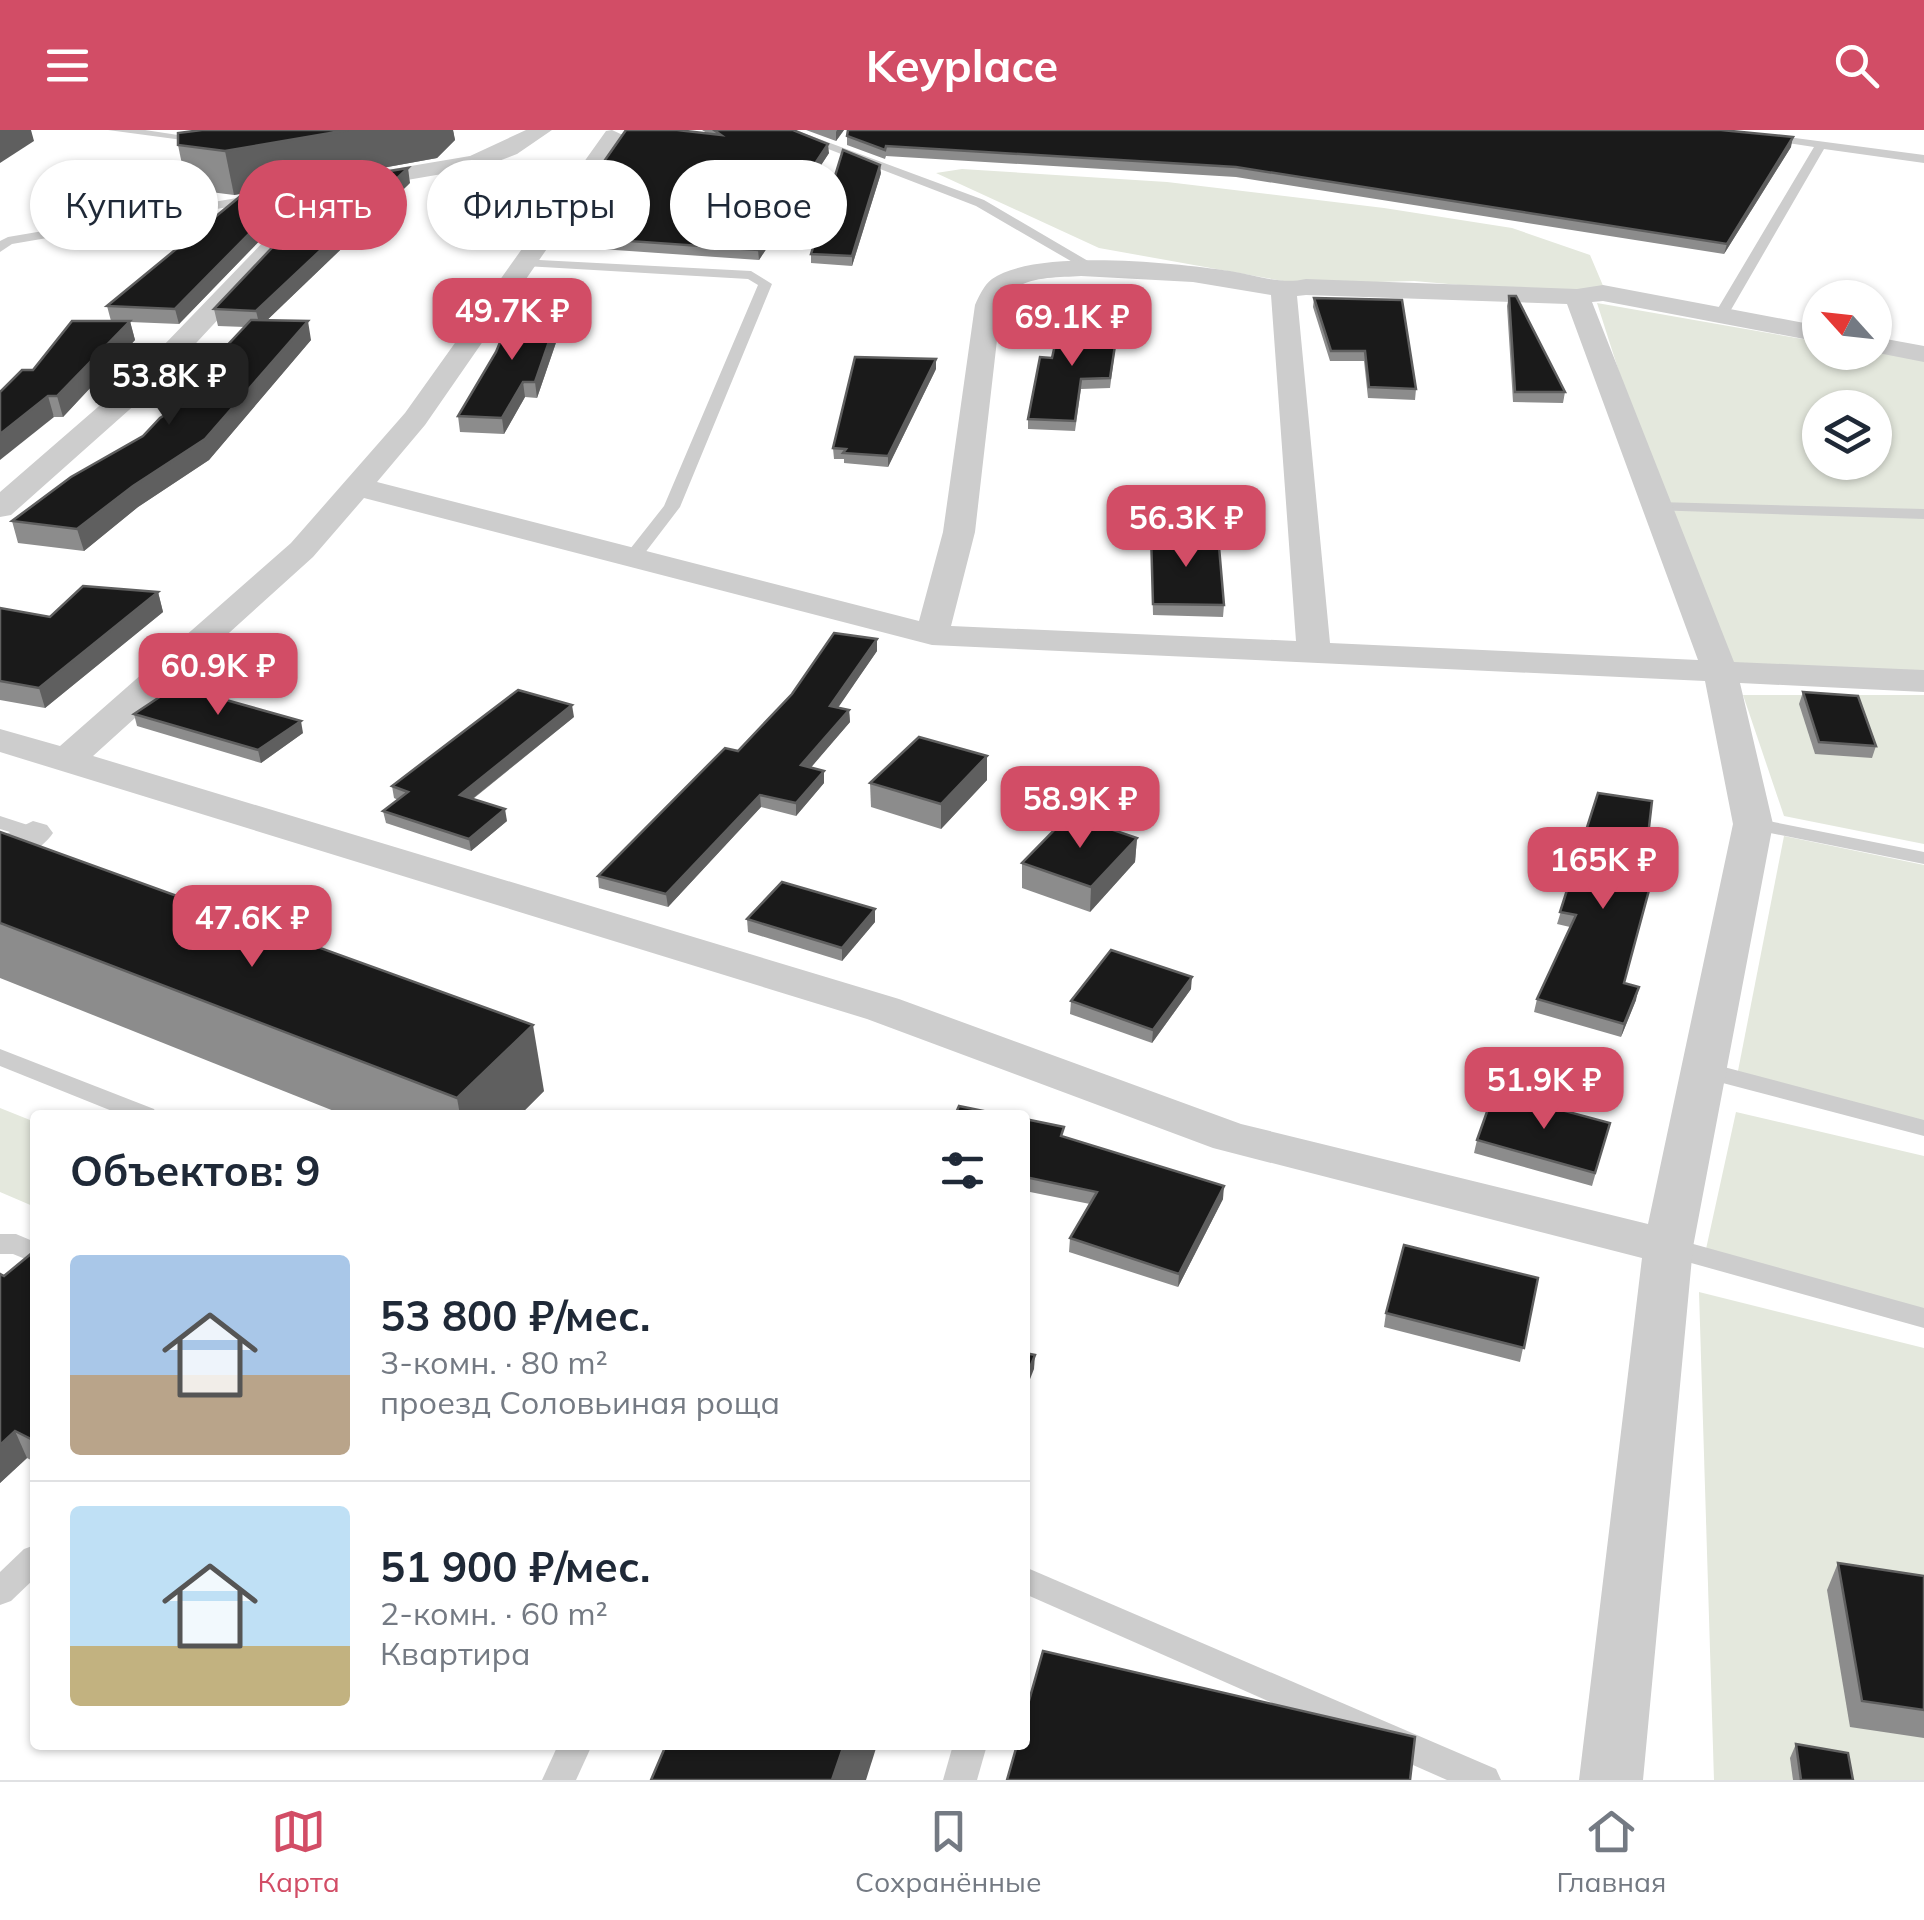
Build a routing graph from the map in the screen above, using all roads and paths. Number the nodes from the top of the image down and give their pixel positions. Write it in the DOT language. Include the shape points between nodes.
graph roads {
  1 [pos="114,130"];
  2 [pos="540,130"];
  3 [pos="784,130"];
  4 [pos="614,136"];
  5 [pos="1754,136"];
  6 [pos="227,143"];
  7 [pos="1822,143"];
  8 [pos="1924,159"];
  9 [pos="407,173"];
  10 [pos="238,202"];
  11 [pos="0,248"];
  12 [pos="269,250"];
  13 [pos="525,262"];
  14 [pos="1092,268"];
  15 [pos="1284,293"];
  16 [pos="1576,298"];
  17 [pos="1720,315"];
  18 [pos="1802,331"];
  19 [pos="1892,347"];
  20 [pos="1924,354"];
  21 [pos="355,486"];
  22 [pos="1657,507"];
  23 [pos="0,508"];
  24 [pos="1924,514"];
  25 [pos="632,558"];
  26 [pos="932,635"];
  27 [pos="1314,652"];
  28 [pos="1720,672"];
  29 [pos="1924,681"];
  30 [pos="0,740"];
  31 [pos="66,761"];
  32 [pos="1753,824"];
  33 [pos="16,827"];
  34 [pos="0,855"];
  35 [pos="1924,858"];
  36 [pos="0,1057"];
  37 [pos="1705,1070"];
  38 [pos="133,1110"];
  39 [pos="1924,1128"];
  40 [pos="0,1244"];
  41 [pos="1668,1247"];
  42 [pos="30,1251"];
  43 [pos="1924,1318"];
  44 [pos="30,1563"];
  45 [pos="1030,1582"];
  46 [pos="0,1592"];
  47 [pos="574,1750"];
  48 [pos="969,1750"];
  49 [pos="559,1780"];
  50 [pos="960,1780"];
  51 [pos="1484,1780"];
  52 [pos="1610,1780"];
  1 -- 6 [label="lane"];
  2 -- 9 [label="street" via="476,162"];
  3 -- 14 [label="lane" via="980,202"];
  4 -- 13 [label="street"];
  5 -- 7 [label="lane"];
  7 -- 8 [label="lane"];
  7 -- 17 [label="lane"];
  10 -- 11 [label="lane" via="8,241"];
  12 -- 23 [label="street" via="146,380"];
  13 -- 21 [label="street" via="414,419"];
  13 -- 25 [label="lane" via="751,275 764,284 672,507"];
  14 -- 15 [label="street" via="1248,282"];
  14 -- 26 [label="street" via="1032,273 1000,286 988,305 959,532"];
  15 -- 16 [label="street" via="1306,287"];
  15 -- 27 [label="street"];
  16 -- 17 [label="street" via="1603,293"];
  16 -- 22 [label="street"];
  17 -- 18 [label="street"];
  19 -- 20 [label="street"];
  21 -- 25 [label="street"];
  21 -- 31 [label="street" via="302,550"];
  22 -- 24 [label="lane"];
  22 -- 28 [label="street"];
  25 -- 26 [label="street"];
  26 -- 27 [label="street"];
  27 -- 28 [label="street"];
  28 -- 29 [label="street"];
  28 -- 32 [label="street"];
  30 -- 31 [label="street"];
  31 -- 41 [label="street" via="883,1009 1230,1136"];
  32 -- 35 [label="lane"];
  32 -- 37 [label="street"];
  33 -- 34 [label="street"];
  36 -- 38 [label="lane"];
  37 -- 39 [label="lane"];
  37 -- 41 [label="street"];
  40 -- 42 [label="lane"];
  41 -- 43 [label="lane"];
  41 -- 52 [label="street"];
  44 -- 46 [label="lane"];
  45 -- 51 [label="lane"];
  47 -- 49 [label="lane"];
  48 -- 50 [label="lane"];
}
